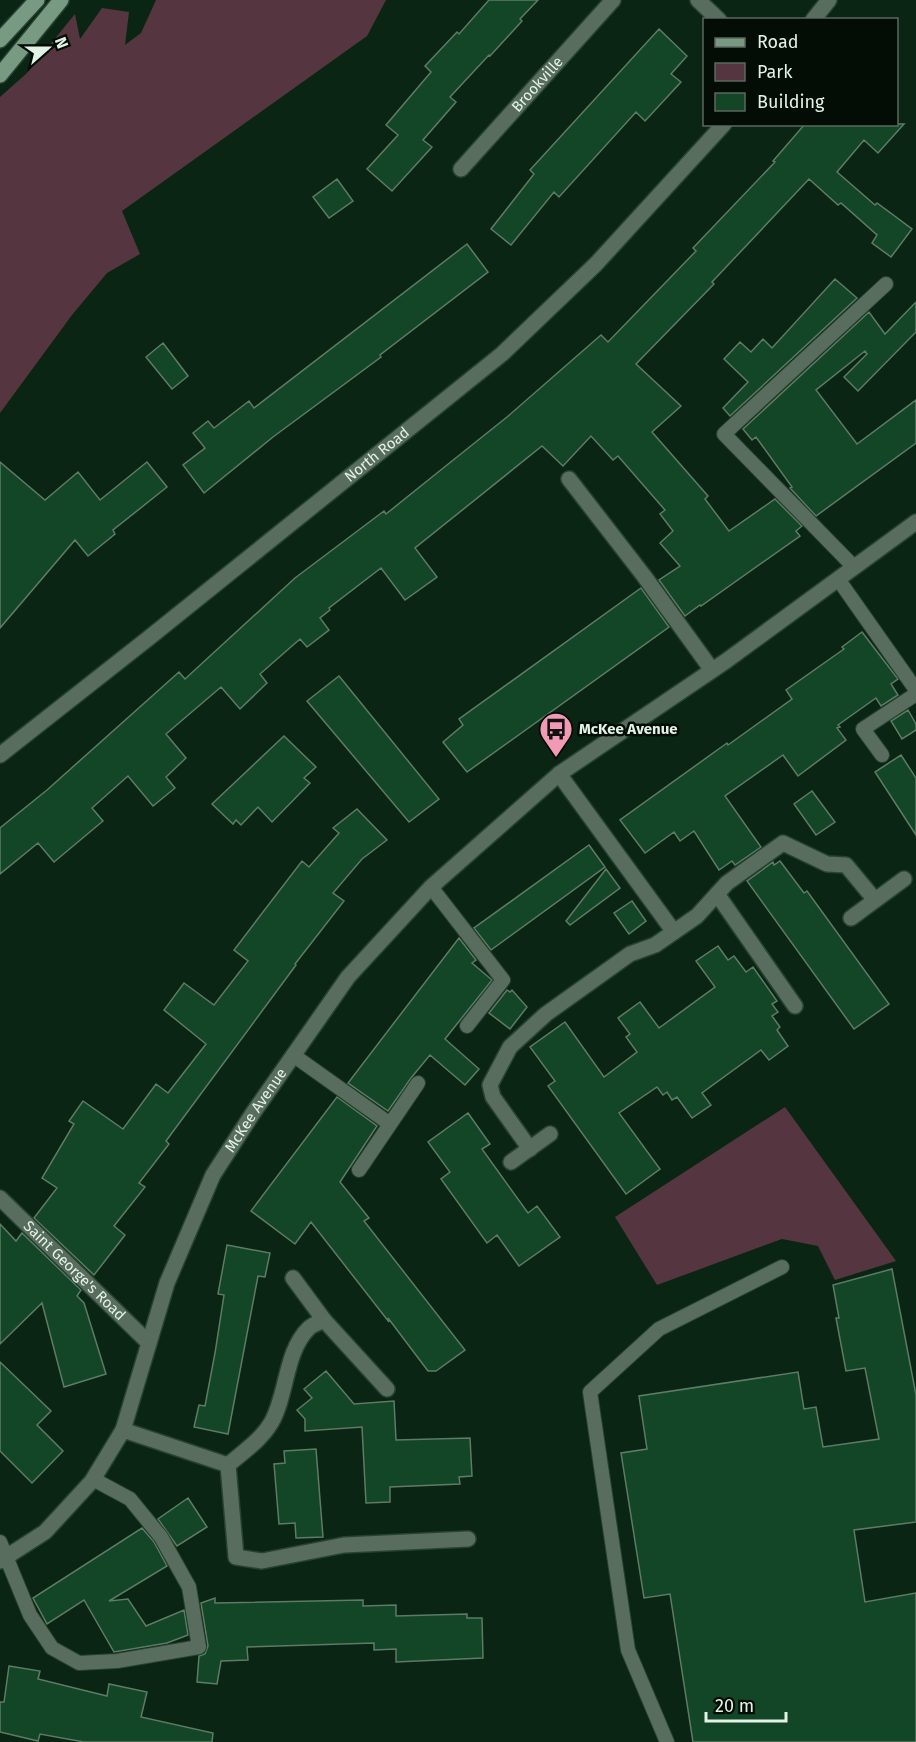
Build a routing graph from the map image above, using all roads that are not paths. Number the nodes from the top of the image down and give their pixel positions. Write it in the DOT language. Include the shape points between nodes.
graph roads {
  1 [pos="37,0"];
  2 [pos="61,0"];
  3 [pos="613,0"];
  4 [pos="698,0"];
  5 [pos="829,0"];
  6 [pos="717,18"];
  7 [pos="815,18"];
  8 [pos="0,40"];
  9 [pos="0,75"];
  10 [pos="722,126"];
  11 [pos="461,169"];
  12 [pos="886,284"];
  13 [pos="569,478"];
  14 [pos="916,522"];
  15 [pos="854,567"];
  16 [pos="837,579"];
  17 [pos="712,670"];
  18 [pos="916,692"];
  19 [pos="0,755"];
  20 [pos="882,755"];
  21 [pos="559,774"];
  22 [pos="904,879"];
  23 [pos="431,887"];
  24 [pos="717,894"];
  25 [pos="875,900"];
  26 [pos="850,918"];
  27 [pos="674,932"];
  28 [pos="795,1006"];
  29 [pos="467,1026"];
  30 [pos="293,1055"];
  31 [pos="418,1083"];
  32 [pos="390,1124"];
  33 [pos="550,1134"];
  34 [pos="530,1149"];
  35 [pos="511,1162"];
  36 [pos="359,1170"];
  37 [pos="0,1198"];
  38 [pos="782,1267"];
  39 [pos="293,1278"];
  40 [pos="324,1320"];
  41 [pos="149,1343"];
  42 [pos="387,1389"];
  43 [pos="123,1430"];
  44 [pos="228,1465"];
  45 [pos="93,1479"];
  46 [pos="468,1539"];
  47 [pos="0,1542"];
  48 [pos="4,1559"];
  49 [pos="667,1742"];
  1 -- 8 [label="main road"];
  2 -- 9 [label="main road"];
  3 -- 11 [label="street, Brookville"];
  4 -- 6 [label="street"];
  5 -- 7 [label="street"];
  10 -- 19 [label="street, North Road" via="596,264 502,354"];
  12 -- 15 [label="lane" via="724,434"];
  13 -- 17 [label="street"];
  14 -- 15 [label="street, McKee Avenue"];
  15 -- 16 [label="street, McKee Avenue"];
  16 -- 17 [label="street, McKee Avenue"];
  16 -- 18 [label="lane"];
  17 -- 21 [label="street, McKee Avenue"];
  18 -- 20 [label="lane" via="863,729"];
  21 -- 23 [label="street, McKee Avenue"];
  21 -- 27 [label="street"];
  22 -- 25 [label="street"];
  23 -- 29 [label="lane" via="503,980"];
  23 -- 30 [label="street, McKee Avenue" via="348,977"];
  24 -- 25 [label="street" via="783,843 827,864 846,865"];
  24 -- 27 [label="street" via="697,916"];
  24 -- 28 [label="street"];
  25 -- 26 [label="street"];
  27 -- 34 [label="street" via="630,954 546,1014 510,1047 490,1085 493,1097"];
  30 -- 32 [label="lane"];
  30 -- 41 [label="street, McKee Avenue" via="213,1175 167,1283"];
  31 -- 32 [label="lane"];
  32 -- 36 [label="lane"];
  33 -- 34 [label="street"];
  34 -- 35 [label="street"];
  37 -- 41 [label="street, Saint George's Road"];
  38 -- 49 [label="lane" via="659,1329 590,1392 628,1650"];
  39 -- 40 [label="street"];
  40 -- 42 [label="street"];
  40 -- 44 [label="street" via="308,1329 295,1348 272,1422 261,1437"];
  41 -- 43 [label="street, McKee Avenue"];
  43 -- 44 [label="street"];
  43 -- 45 [label="street, McKee Avenue"];
  44 -- 46 [label="street" via="236,1557 262,1561 344,1545"];
  45 -- 48 [label="street, McKee Avenue" via="45,1532"];
  45 -- 48 [label="lane" via="130,1499 160,1537 189,1587 200,1647 79,1663 52,1648 30,1615"];
  47 -- 48 [label="lane"];
}
